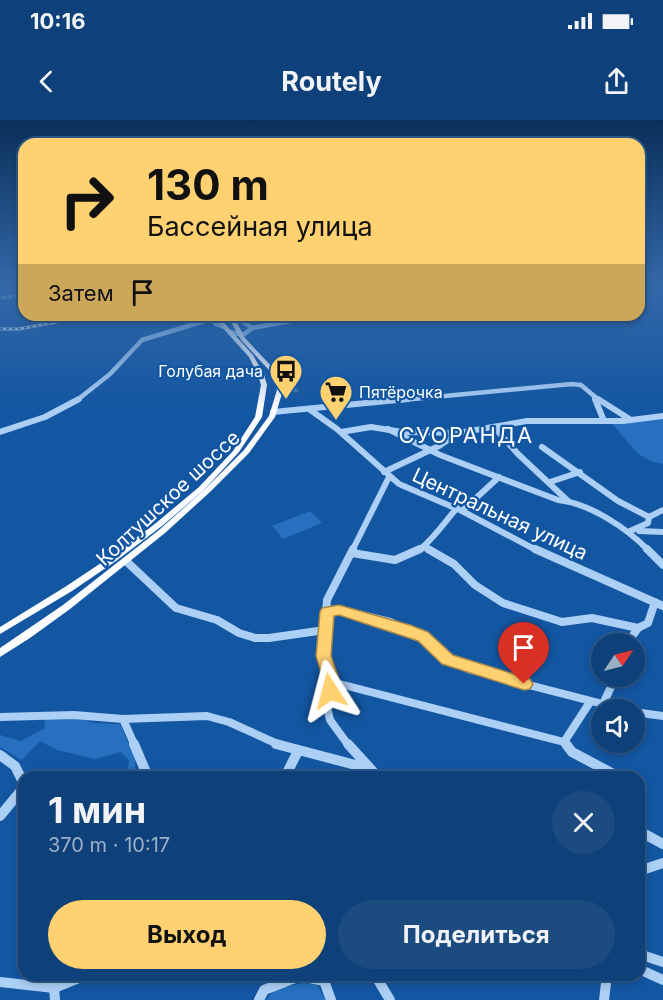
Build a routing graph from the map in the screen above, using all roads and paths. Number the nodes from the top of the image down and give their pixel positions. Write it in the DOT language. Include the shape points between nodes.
graph roads {
  1 [pos="181,326"];
  2 [pos="224,326"];
  3 [pos="236,326"];
  4 [pos="249,326"];
  5 [pos="263,326"];
  6 [pos="252,328"];
  7 [pos="227,329"];
  8 [pos="240,335"];
  9 [pos="595,399"];
  10 [pos="309,409"];
  11 [pos="273,412"];
  12 [pos="663,416"];
  13 [pos="631,420"];
  14 [pos="604,421"];
  15 [pos="494,427"];
  16 [pos="388,429"];
  17 [pos="0,432"];
  18 [pos="341,432"];
  19 [pos="458,434"];
  20 [pos="543,447"];
  21 [pos="430,451"];
  22 [pos="580,472"];
  23 [pos="386,474"];
  24 [pos="499,477"];
  25 [pos="550,482"];
  26 [pos="568,501"];
  27 [pos="460,510"];
  28 [pos="663,510"];
  29 [pos="649,517"];
  30 [pos="633,531"];
  31 [pos="663,532"];
  32 [pos="425,547"];
  33 [pos="352,553"];
  34 [pos="126,561"];
  35 [pos="663,566"];
  36 [pos="659,604"];
  37 [pos="327,612"];
  38 [pos="638,628"];
  39 [pos="325,630"];
  40 [pos="0,631"];
  41 [pos="635,633"];
  42 [pos="5,645"];
  43 [pos="0,653"];
  44 [pos="332,682"];
  45 [pos="590,702"];
  46 [pos="645,714"];
  47 [pos="663,716"];
  48 [pos="0,717"];
  49 [pos="123,719"];
  50 [pos="564,742"];
  51 [pos="298,751"];
  52 [pos="0,755"];
  53 [pos="367,768"];
  54 [pos="19,771"];
  55 [pos="145,771"];
  56 [pos="288,771"];
  57 [pos="371,771"];
  58 [pos="608,771"];
  59 [pos="18,793"];
  60 [pos="0,816"];
  61 [pos="645,834"];
  62 [pos="663,844"];
  63 [pos="663,863"];
  64 [pos="645,869"];
  65 [pos="645,956"];
  66 [pos="663,962"];
  67 [pos="645,972"];
  68 [pos="663,980"];
  69 [pos="76,981"];
  70 [pos="287,981"];
  71 [pos="326,981"];
  72 [pos="379,981"];
  73 [pos="606,981"];
  74 [pos="0,982"];
  75 [pos="54,994"];
  76 [pos="259,1000"];
  77 [pos="331,1000"];
  78 [pos="390,1000"];
  79 [pos="604,1000"];
  1 -- 17 [label="street" via="142,340 97,389 81,400"];
  2 -- 7 [label="main road, Колтушское шоссе"];
  3 -- 8 [label="main road, Колтушское шоссе"];
  4 -- 6 [label="street, Колтушское шоссе"];
  5 -- 6 [label="street"];
  6 -- 8 [label="street"];
  7 -- 8 [label="street"];
  7 -- 40 [label="main road, Колтушское шоссе" via="258,369 264,385 261,409 244,444 189,498 118,557"];
  8 -- 11 [label="main road, Колтушское шоссе" via="278,382 279,399"];
  9 -- 10 [label="street" via="581,385"];
  9 -- 13 [label="street"];
  9 -- 14 [label="street"];
  10 -- 11 [label="street"];
  10 -- 18 [label="street, Центральная улица"];
  11 -- 34 [label="main road, Колтушское шоссе" via="264,430 239,460"];
  12 -- 13 [label="street"];
  13 -- 14 [label="street"];
  14 -- 15 [label="street" via="542,420"];
  15 -- 19 [label="street"];
  15 -- 25 [label="street"];
  16 -- 18 [label="street" via="355,428"];
  16 -- 19 [label="street"];
  16 -- 21 [label="street"];
  18 -- 23 [label="street, Центральная улица"];
  19 -- 21 [label="street"];
  20 -- 22 [label="street"];
  21 -- 23 [label="street"];
  21 -- 24 [label="street"];
  22 -- 25 [label="street"];
  22 -- 29 [label="street" via="618,501"];
  23 -- 27 [label="street, Центральная улица" via="415,492"];
  23 -- 33 [label="street"];
  24 -- 26 [label="street"];
  24 -- 27 [label="street"];
  25 -- 26 [label="street"];
  26 -- 30 [label="street"];
  27 -- 32 [label="street" via="431,536"];
  27 -- 36 [label="street, Центральная улица" via="556,560"];
  28 -- 29 [label="street"];
  29 -- 30 [label="street" via="648,523"];
  30 -- 31 [label="street"];
  30 -- 35 [label="street" via="636,540"];
  32 -- 33 [label="street" via="395,560 376,560"];
  32 -- 38 [label="street" via="454,564 503,603 562,622 592,618"];
  33 -- 37 [label="street" via="327,600"];
  34 -- 39 [label="street" via="176,608 217,620 239,633 269,638"];
  34 -- 42 [label="main road, Колтушское шоссе" via="65,610"];
  36 -- 38 [label="street" via="648,622"];
  37 -- 39 [label="street"];
  37 -- 45 [label="street" via="339,610 372,618 423,637 448,660"];
  38 -- 41 [label="street"];
  39 -- 44 [label="street" via="324,656"];
  42 -- 43 [label="main road, Колтушское шоссе"];
  44 -- 50 [label="street"];
  44 -- 53 [label="street" via="326,702 330,720"];
  45 -- 50 [label="street"];
  46 -- 47 [label="street"];
  48 -- 49 [label="street" via="74,715"];
  49 -- 51 [label="street" via="207,716"];
  49 -- 55 [label="street"];
  50 -- 58 [label="street" via="572,752"];
  51 -- 53 [label="street"];
  51 -- 56 [label="street"];
  52 -- 54 [label="street" via="9,758"];
  53 -- 57 [label="street"];
  59 -- 60 [label="street"];
  61 -- 62 [label="street"];
  63 -- 64 [label="street"];
  65 -- 66 [label="street"];
  67 -- 68 [label="street"];
  69 -- 75 [label="street"];
  70 -- 76 [label="street" via="264,990"];
  71 -- 77 [label="street"];
  72 -- 78 [label="street"];
  73 -- 79 [label="street"];
  74 -- 75 [label="street"];
}
